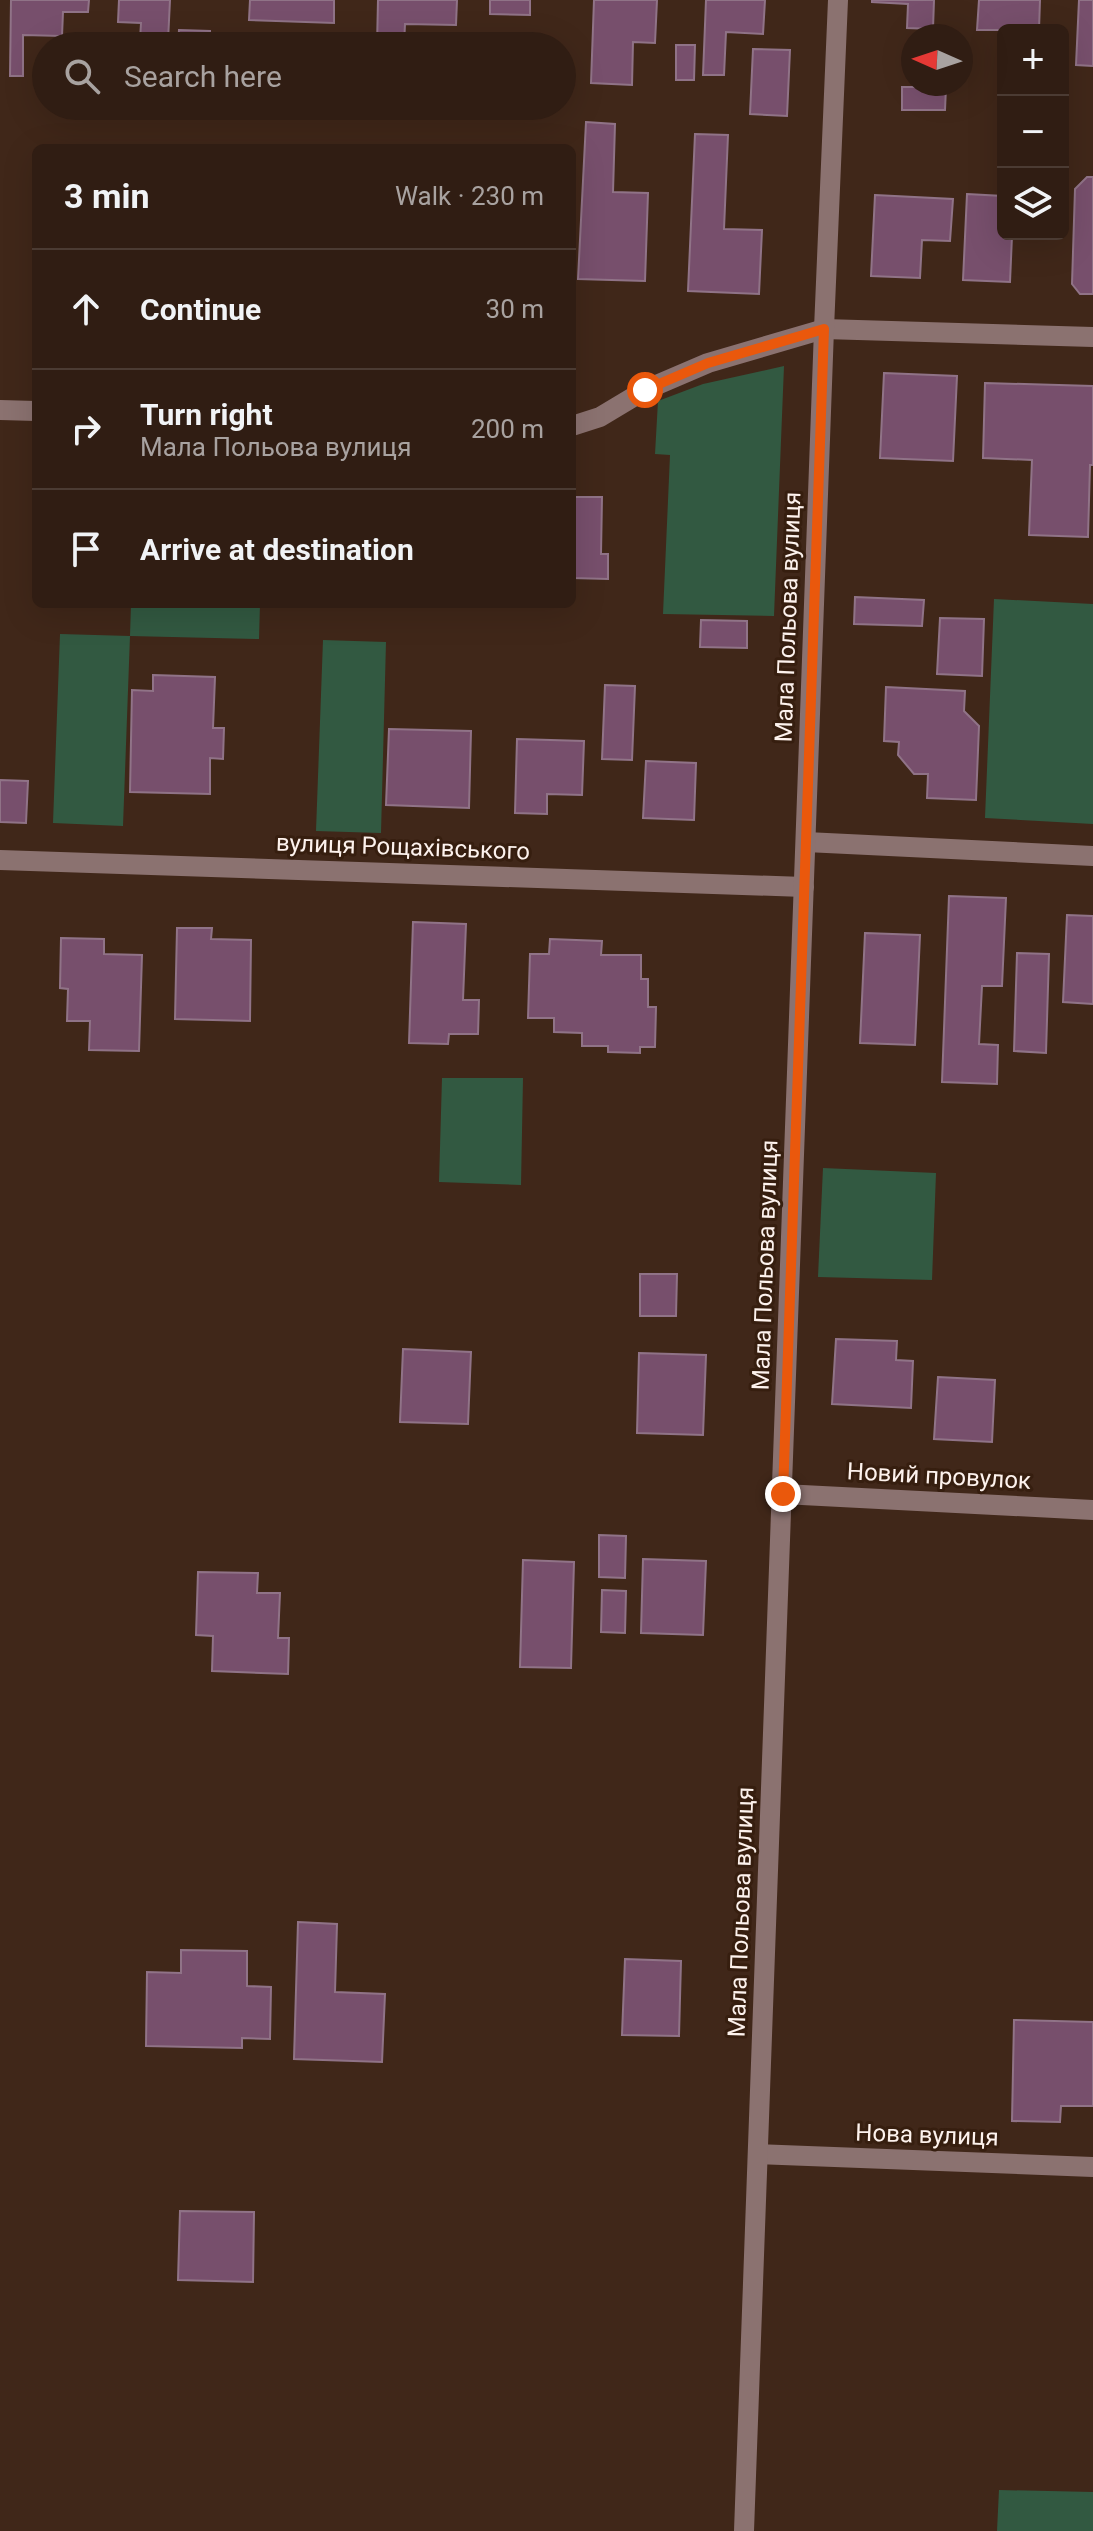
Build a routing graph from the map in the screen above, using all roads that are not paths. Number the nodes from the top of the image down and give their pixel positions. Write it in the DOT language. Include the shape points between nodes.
graph roads {
  1 [pos="838,0"];
  2 [pos="824,329"];
  3 [pos="1093,337"];
  4 [pos="0,410"];
  5 [pos="32,411"];
  6 [pos="576,425"];
  7 [pos="806,842"];
  8 [pos="1093,856"];
  9 [pos="0,860"];
  10 [pos="804,887"];
  11 [pos="783,1494"];
  12 [pos="1093,1510"];
  13 [pos="758,2154"];
  14 [pos="1093,2167"];
  15 [pos="744,2531"];
  1 -- 2 [label="street, Мала Польова вулиця"];
  2 -- 3 [label="street"];
  2 -- 6 [label="street" via="708,363"];
  2 -- 7 [label="street, Мала Польова вулиця"];
  4 -- 5 [label="street"];
  7 -- 8 [label="street"];
  7 -- 10 [label="street, Мала Польова вулиця"];
  9 -- 10 [label="street, вулиця Рощахівського"];
  10 -- 11 [label="street, Мала Польова вулиця"];
  11 -- 12 [label="street, Новий провулок"];
  11 -- 13 [label="street, Мала Польова вулиця"];
  13 -- 14 [label="street, Нова вулиця"];
  13 -- 15 [label="street, Мала Польова вулиця"];
}
